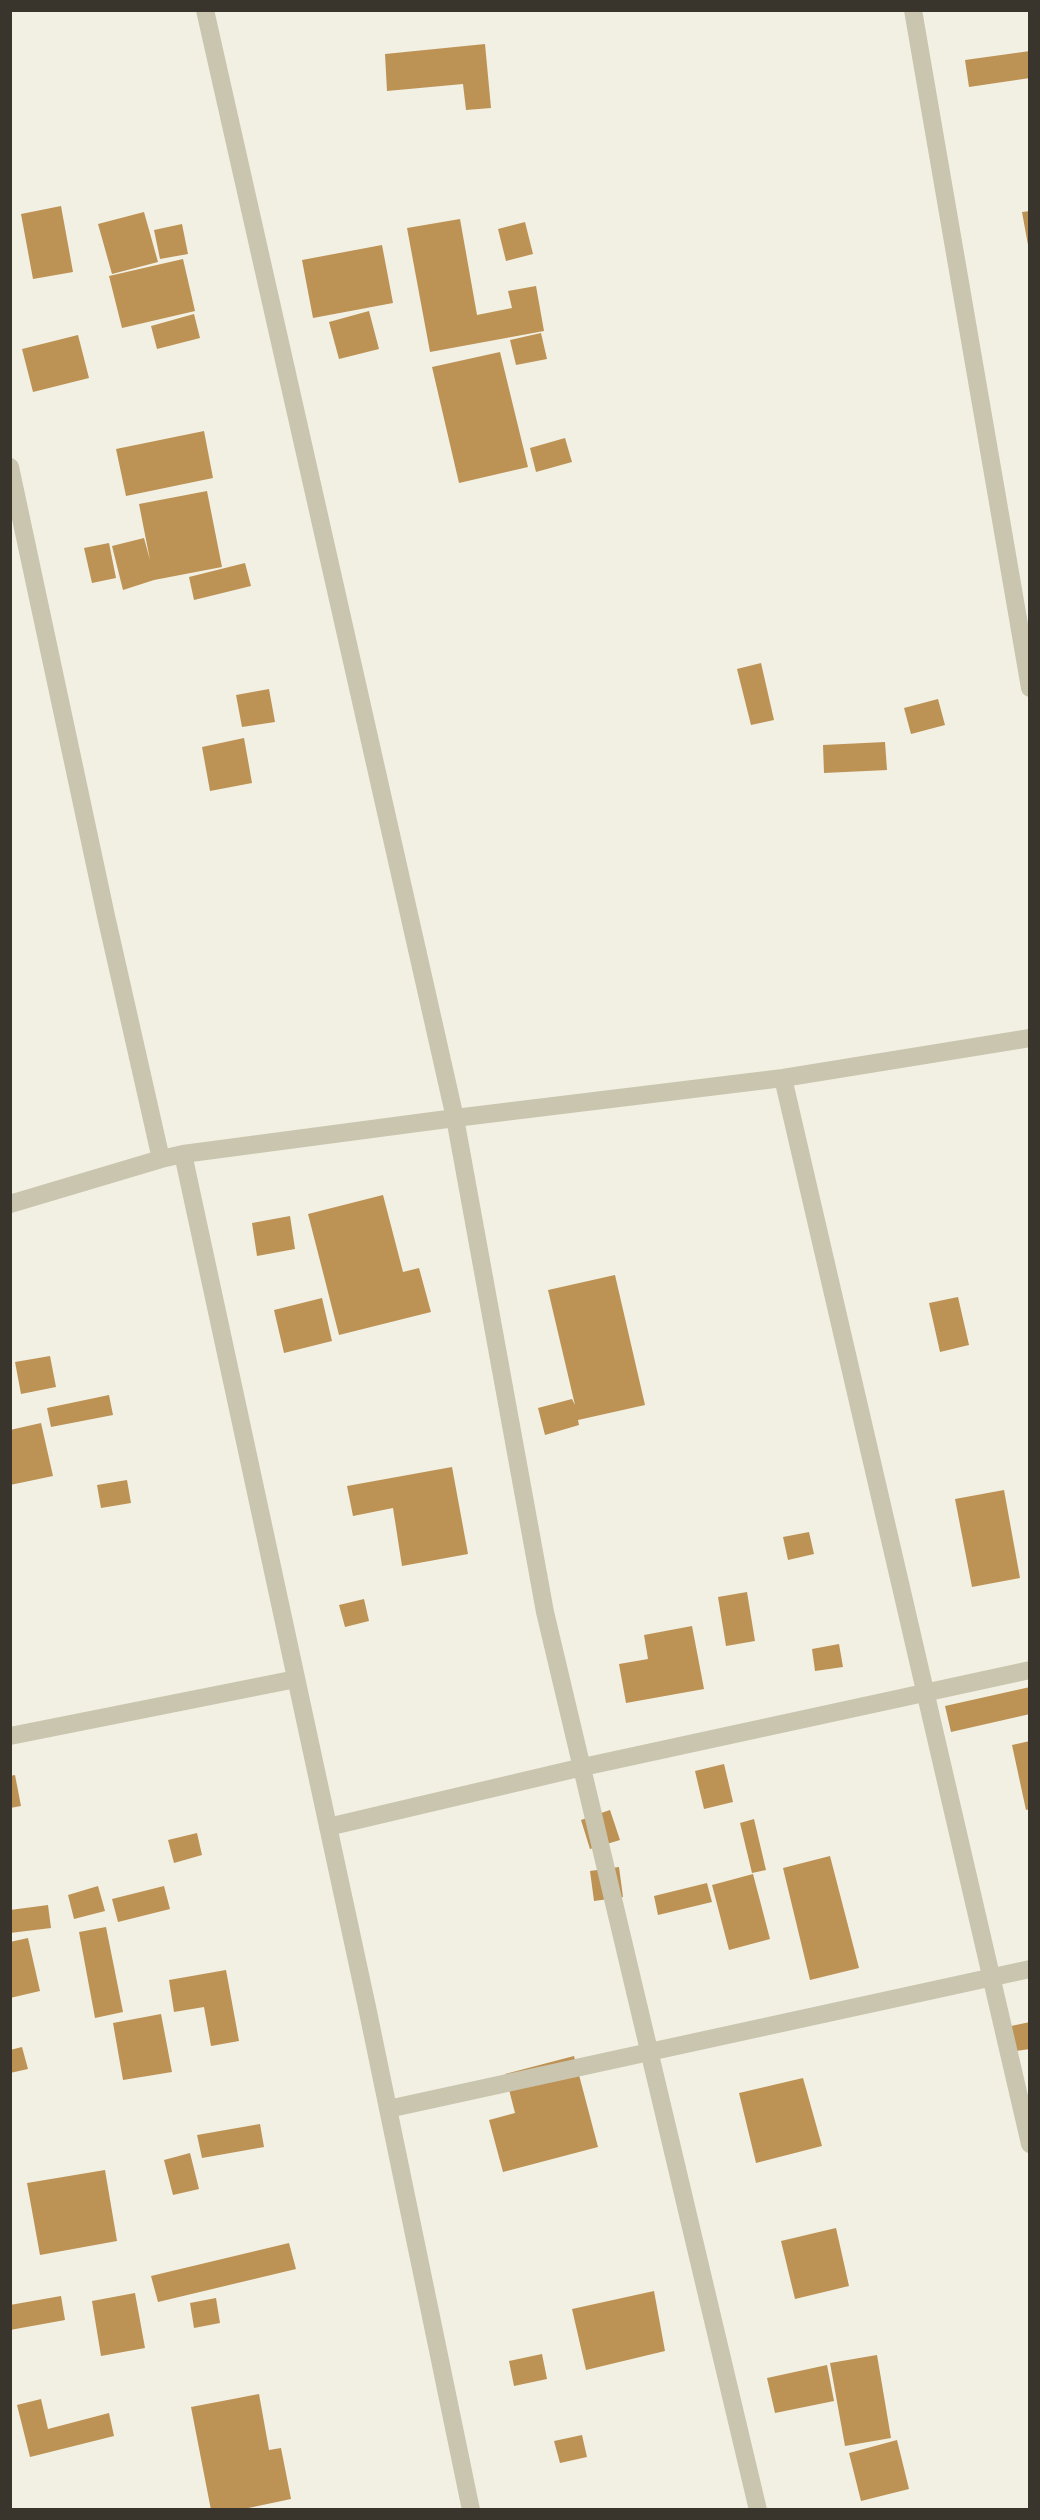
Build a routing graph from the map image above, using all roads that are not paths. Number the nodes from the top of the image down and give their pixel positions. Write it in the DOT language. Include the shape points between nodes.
graph roads {
  1 [pos="205,10"];
  2 [pos="913,10"];
  3 [pos="10,467"];
  4 [pos="1029,688"];
  5 [pos="1029,1038"];
  6 [pos="783,1078"];
  7 [pos="455,1118"];
  8 [pos="183,1154"];
  9 [pos="162,1159"];
  10 [pos="10,1204"];
  11 [pos="1029,1670"];
  12 [pos="296,1679"];
  13 [pos="925,1692"];
  14 [pos="10,1736"];
  15 [pos="583,1767"];
  16 [pos="328,1827"];
  17 [pos="1029,1969"];
  18 [pos="991,1976"];
  19 [pos="650,2050"];
  20 [pos="388,2109"];
  21 [pos="1029,2145"];
  22 [pos="471,2510"];
  23 [pos="758,2510"];
  1 -- 7 [label="street"];
  2 -- 4 [label="street"];
  3 -- 9 [label="street"];
  5 -- 6 [label="street"];
  6 -- 7 [label="street"];
  6 -- 13 [label="street"];
  7 -- 8 [label="street"];
  7 -- 15 [label="street" via="545,1612"];
  8 -- 9 [label="street"];
  8 -- 12 [label="street"];
  9 -- 10 [label="street"];
  11 -- 13 [label="street"];
  12 -- 14 [label="street"];
  12 -- 16 [label="street"];
  13 -- 15 [label="street"];
  13 -- 18 [label="street"];
  15 -- 16 [label="street"];
  15 -- 19 [label="street"];
  16 -- 20 [label="street"];
  17 -- 18 [label="street"];
  18 -- 19 [label="street"];
  18 -- 21 [label="street"];
  19 -- 20 [label="street"];
  19 -- 23 [label="street"];
  20 -- 22 [label="street"];
}
